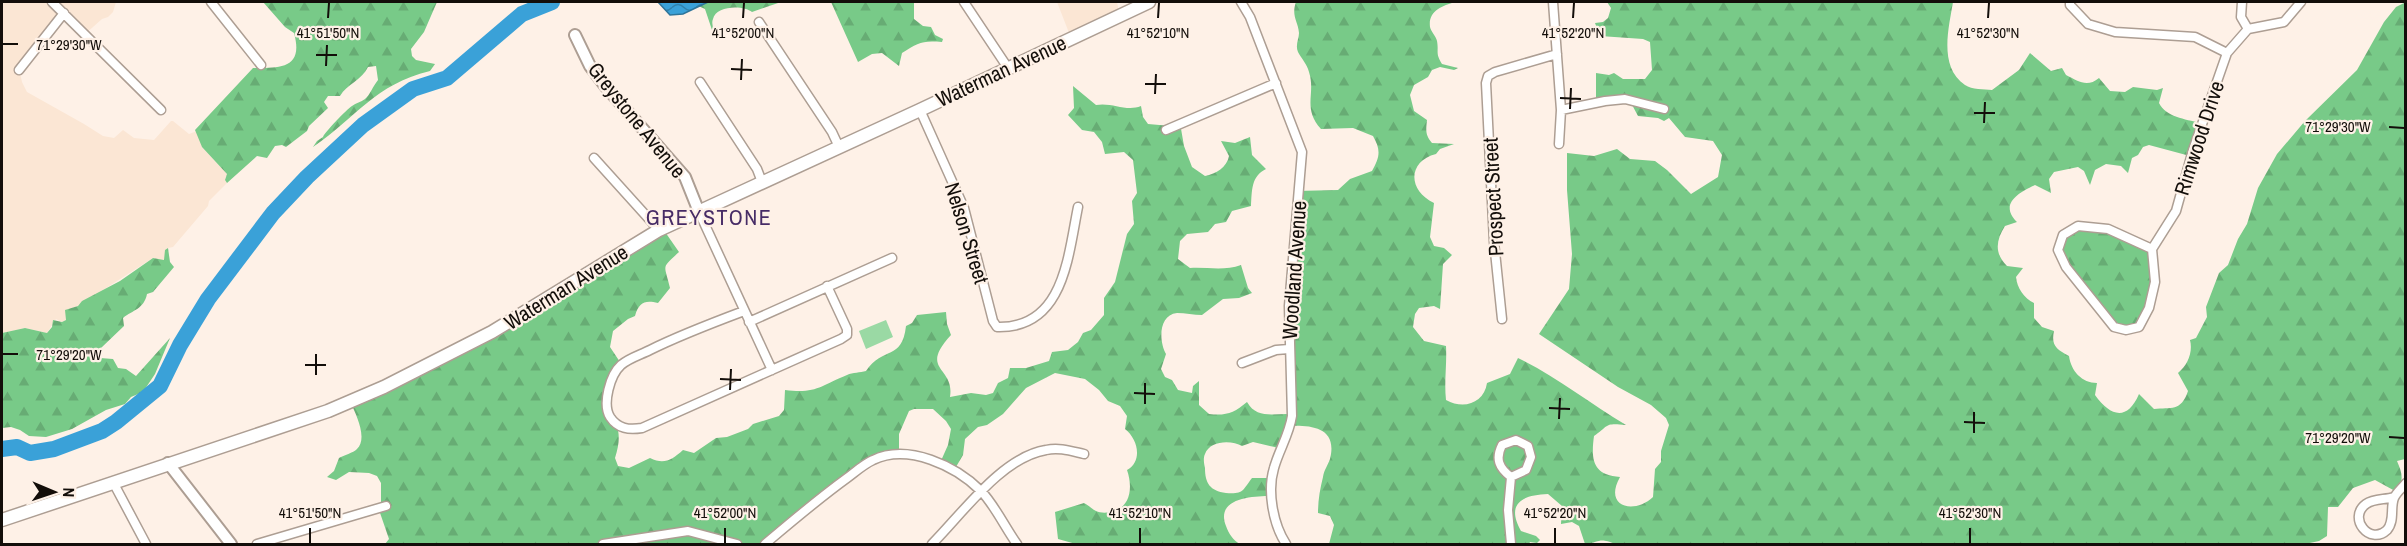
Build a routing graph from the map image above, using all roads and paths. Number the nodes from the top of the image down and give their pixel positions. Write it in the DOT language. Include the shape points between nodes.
graph roads {
  1 [pos="51,2"];
  2 [pos="211,2"];
  3 [pos="964,2"];
  4 [pos="1149,2"];
  5 [pos="1241,2"];
  6 [pos="1553,2"];
  7 [pos="2070,2"];
  8 [pos="2242,2"];
  9 [pos="2301,2"];
  10 [pos="64,13"];
  11 [pos="759,22"];
  12 [pos="2248,29"];
  13 [pos="575,35"];
  14 [pos="2227,53"];
  15 [pos="1557,54"];
  16 [pos="261,65"];
  17 [pos="1008,68"];
  18 [pos="19,70"];
  19 [pos="700,82"];
  20 [pos="1276,83"];
  21 [pos="1664,109"];
  22 [pos="161,110"];
  23 [pos="920,110"];
  24 [pos="1561,110"];
  25 [pos="1166,130"];
  26 [pos="1559,144"];
  27 [pos="838,147"];
  28 [pos="594,158"];
  29 [pos="762,182"];
  30 [pos="1078,207"];
  31 [pos="699,212"];
  32 [pos="659,230"];
  33 [pos="2152,249"];
  34 [pos="892,258"];
  35 [pos="827,286"];
  36 [pos="744,311"];
  37 [pos="1502,319"];
  38 [pos="749,322"];
  39 [pos="1288,349"];
  40 [pos="1242,363"];
  41 [pos="772,370"];
  42 [pos="1084,454"];
  43 [pos="168,463"];
  44 [pos="1511,477"];
  45 [pos="113,482"];
  46 [pos="2406,483"];
  47 [pos="982,492"];
  48 [pos="2394,497"];
  49 [pos="386,506"];
  50 [pos="2,520"];
  51 [pos="146,544"];
  52 [pos="231,544"];
  53 [pos="257,544"];
  54 [pos="603,544"];
  55 [pos="737,544"];
  56 [pos="765,544"];
  57 [pos="932,544"];
  58 [pos="1017,544"];
  59 [pos="1286,544"];
  60 [pos="1511,544"];
  1 -- 10 [label="street"];
  2 -- 16 [label="street"];
  3 -- 17 [label="street"];
  4 -- 17 [label="main road, Waterman Avenue"];
  5 -- 20 [label="street, Woodland Avenue"];
  6 -- 15 [label="street"];
  7 -- 14 [label="street" via="2088,24 2115,32 2195,37"];
  8 -- 12 [label="street" via="2241,17"];
  9 -- 12 [label="street" via="2284,22"];
  10 -- 18 [label="street"];
  10 -- 22 [label="street"];
  11 -- 27 [label="street"];
  12 -- 14 [label="street, Rimwood Drive"];
  13 -- 31 [label="street, Greystone Avenue" via="606,87 685,177"];
  14 -- 33 [label="street, Rimwood Drive" via="2176,211"];
  15 -- 24 [label="street"];
  15 -- 37 [label="street, Prospect Street" via="1488,76 1486,83"];
  17 -- 23 [label="main road, Waterman Avenue"];
  19 -- 29 [label="street"];
  20 -- 25 [label="street"];
  20 -- 39 [label="street, Woodland Avenue" via="1302,152"];
  21 -- 24 [label="street" via="1625,99"];
  23 -- 27 [label="main road, Waterman Avenue"];
  23 -- 30 [label="street, Nelson Street" via="964,208 995,325 1022,324 1048,306 1056,295"];
  24 -- 26 [label="street"];
  27 -- 29 [label="main road, Waterman Avenue"];
  28 -- 32 [label="street"];
  29 -- 31 [label="main road, Waterman Avenue"];
  31 -- 32 [label="main road, Waterman Avenue"];
  31 -- 36 [label="street, Greystone Avenue"];
  32 -- 43 [label="main road, Waterman Avenue" via="492,332 384,387 328,411"];
  33 -- 33 [label="street" via="2108,229 2078,226 2063,235 2058,250 2066,267 2114,327 2126,330 2139,327 2149,308 2155,282"];
  34 -- 35 [label="street"];
  35 -- 38 [label="street"];
  35 -- 41 [label="street" via="847,335"];
  36 -- 38 [label="street, Greystone Avenue"];
  36 -- 41 [label="street" via="622,364 613,378 608,412 620,426 630,430 642,428"];
  38 -- 41 [label="street, Greystone Avenue"];
  39 -- 40 [label="street"];
  39 -- 59 [label="street, Woodland Avenue" via="1292,416 1271,479 1275,518"];
  42 -- 47 [label="street" via="1062,449 1036,452 1016,463"];
  43 -- 45 [label="main road, Waterman Avenue"];
  43 -- 52 [label="street"];
  44 -- 44 [label="street" via="1526,470 1532,457 1528,446 1516,440 1502,445 1498,456 1500,466"];
  44 -- 60 [label="street"];
  45 -- 50 [label="main road, Waterman Avenue"];
  45 -- 51 [label="street"];
  46 -- 48 [label="street"];
  47 -- 56 [label="street" via="934,461 912,455 885,456 872,460 835,487"];
  47 -- 57 [label="street"];
  47 -- 58 [label="street"];
  48 -- 48 [label="street" via="2386,531 2379,535 2365,532 2358,519 2361,510 2367,503"];
  49 -- 53 [label="street"];
  54 -- 55 [label="street" via="688,531"];
}
